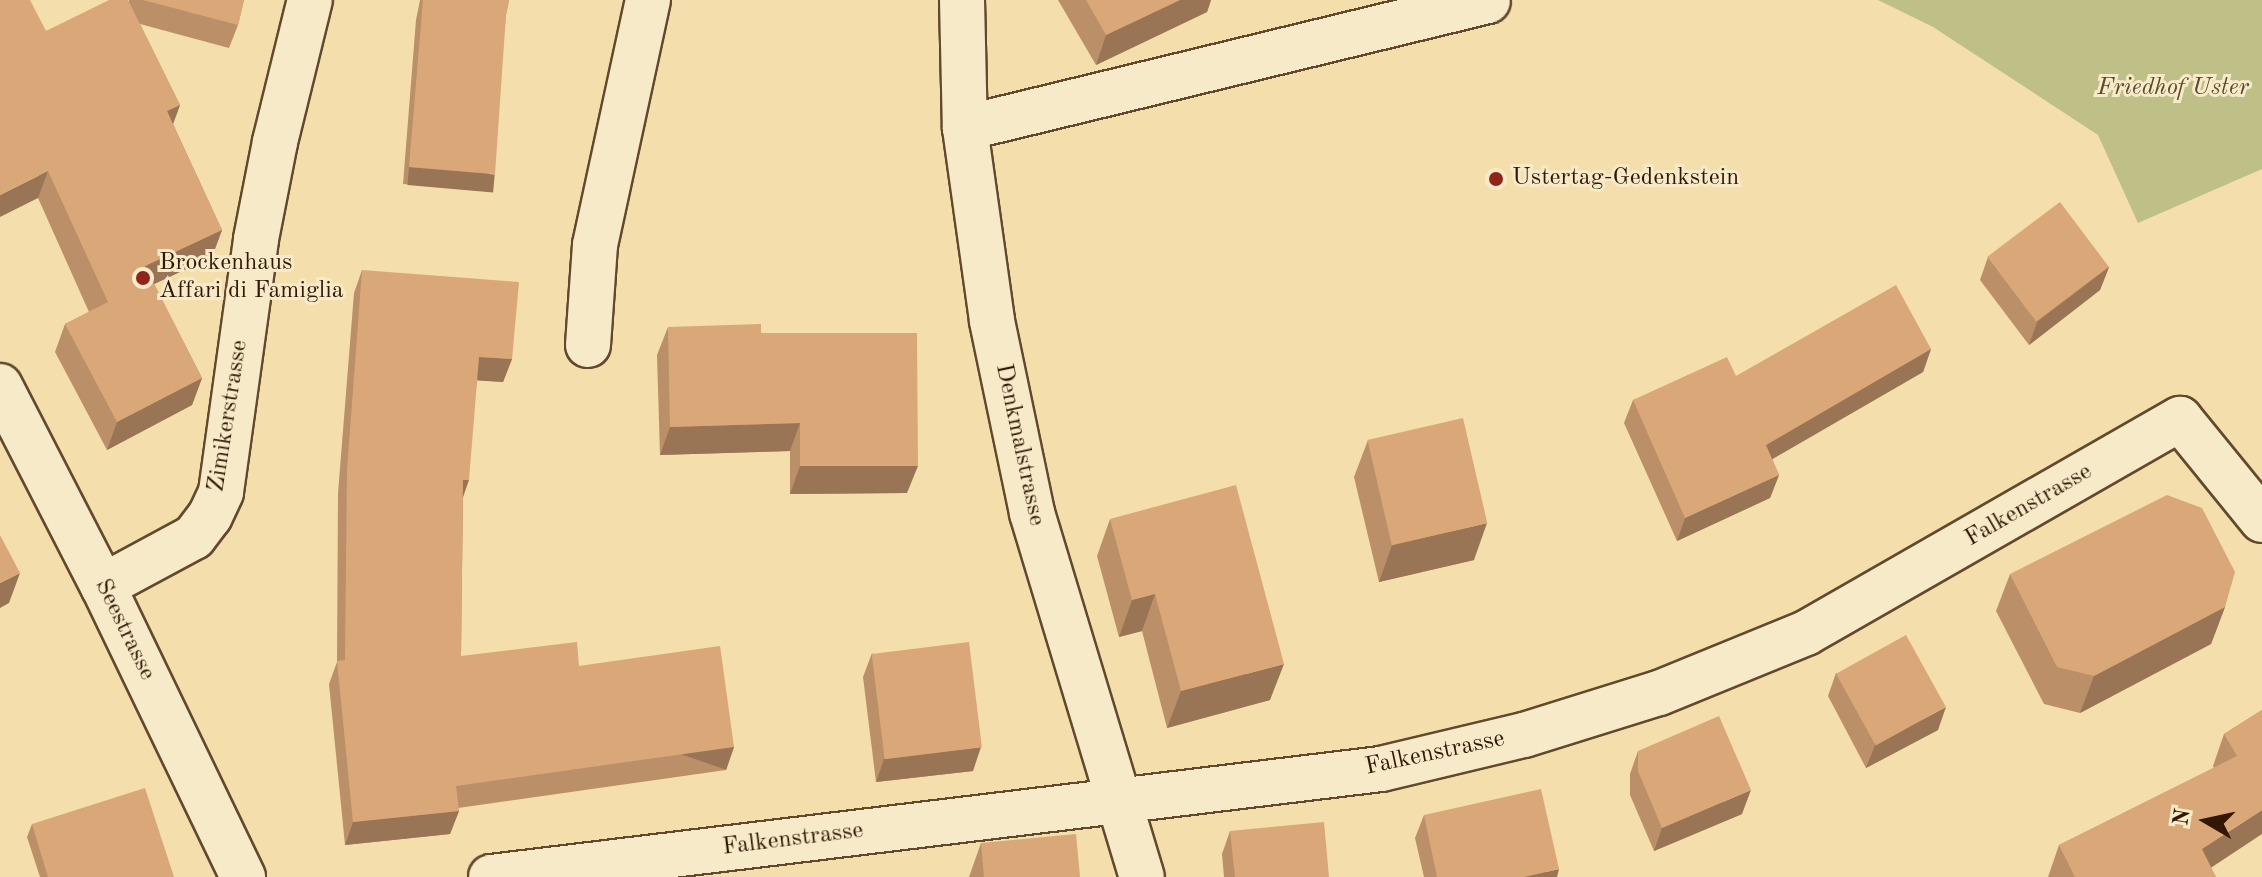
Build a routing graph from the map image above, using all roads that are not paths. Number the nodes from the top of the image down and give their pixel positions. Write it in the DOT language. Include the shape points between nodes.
graph roads {
  1 [pos="310,0"];
  2 [pos="648,0"];
  3 [pos="962,0"];
  4 [pos="1488,1"];
  5 [pos="965,128"];
  6 [pos="588,345"];
  7 [pos="0,386"];
  8 [pos="2262,520"];
  9 [pos="103,586"];
  10 [pos="1120,800"];
  11 [pos="243,877"];
  12 [pos="491,877"];
  13 [pos="1142,877"];
  1 -- 9 [label="street, Zimikerstrasse" via="256,239 221,492 194,537"];
  2 -- 6 [label="street" via="595,245"];
  3 -- 5 [label="street, Denkmalstrasse"];
  4 -- 5 [label="street"];
  5 -- 10 [label="street, Denkmalstrasse" via="992,321 1032,513"];
  7 -- 9 [label="street, Seestrasse"];
  8 -- 10 [label="street, Falkenstrasse" via="2180,419 1806,633 1659,693 1524,735 1381,769"];
  9 -- 11 [label="street, Seestrasse"];
  10 -- 12 [label="street, Falkenstrasse"];
  10 -- 13 [label="street, Denkmalstrasse"];
}
